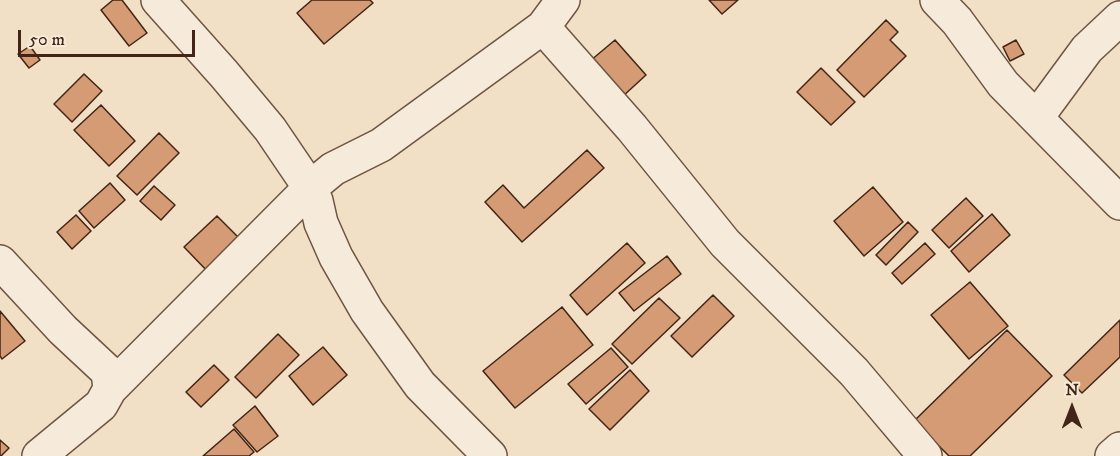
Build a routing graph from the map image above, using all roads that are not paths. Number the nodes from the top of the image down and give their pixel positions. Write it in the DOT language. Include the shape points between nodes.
graph roads {
  1 [pos="158,0"];
  2 [pos="563,0"];
  3 [pos="937,0"];
  4 [pos="1120,18"];
  5 [pos="543,27"];
  6 [pos="1037,117"];
  7 [pos="310,188"];
  8 [pos="1120,203"];
  9 [pos="0,262"];
  10 [pos="110,389"];
  11 [pos="1120,449"];
  12 [pos="39,456"];
  13 [pos="490,456"];
  14 [pos="925,456"];
  15 [pos="1112,456"];
  1 -- 7 [label="street" via="270,129"];
  2 -- 5 [label="street"];
  3 -- 6 [label="street" via="1003,84"];
  4 -- 6 [label="street" via="1087,49"];
  5 -- 7 [label="street" via="381,145 333,170"];
  5 -- 14 [label="street" via="725,243 854,372"];
  6 -- 8 [label="street"];
  7 -- 10 [label="street"];
  7 -- 13 [label="street" via="336,257 367,311 420,385"];
  9 -- 10 [label="street" via="108,372"];
  10 -- 12 [label="street" via="101,405"];
  11 -- 15 [label="street"];
}
